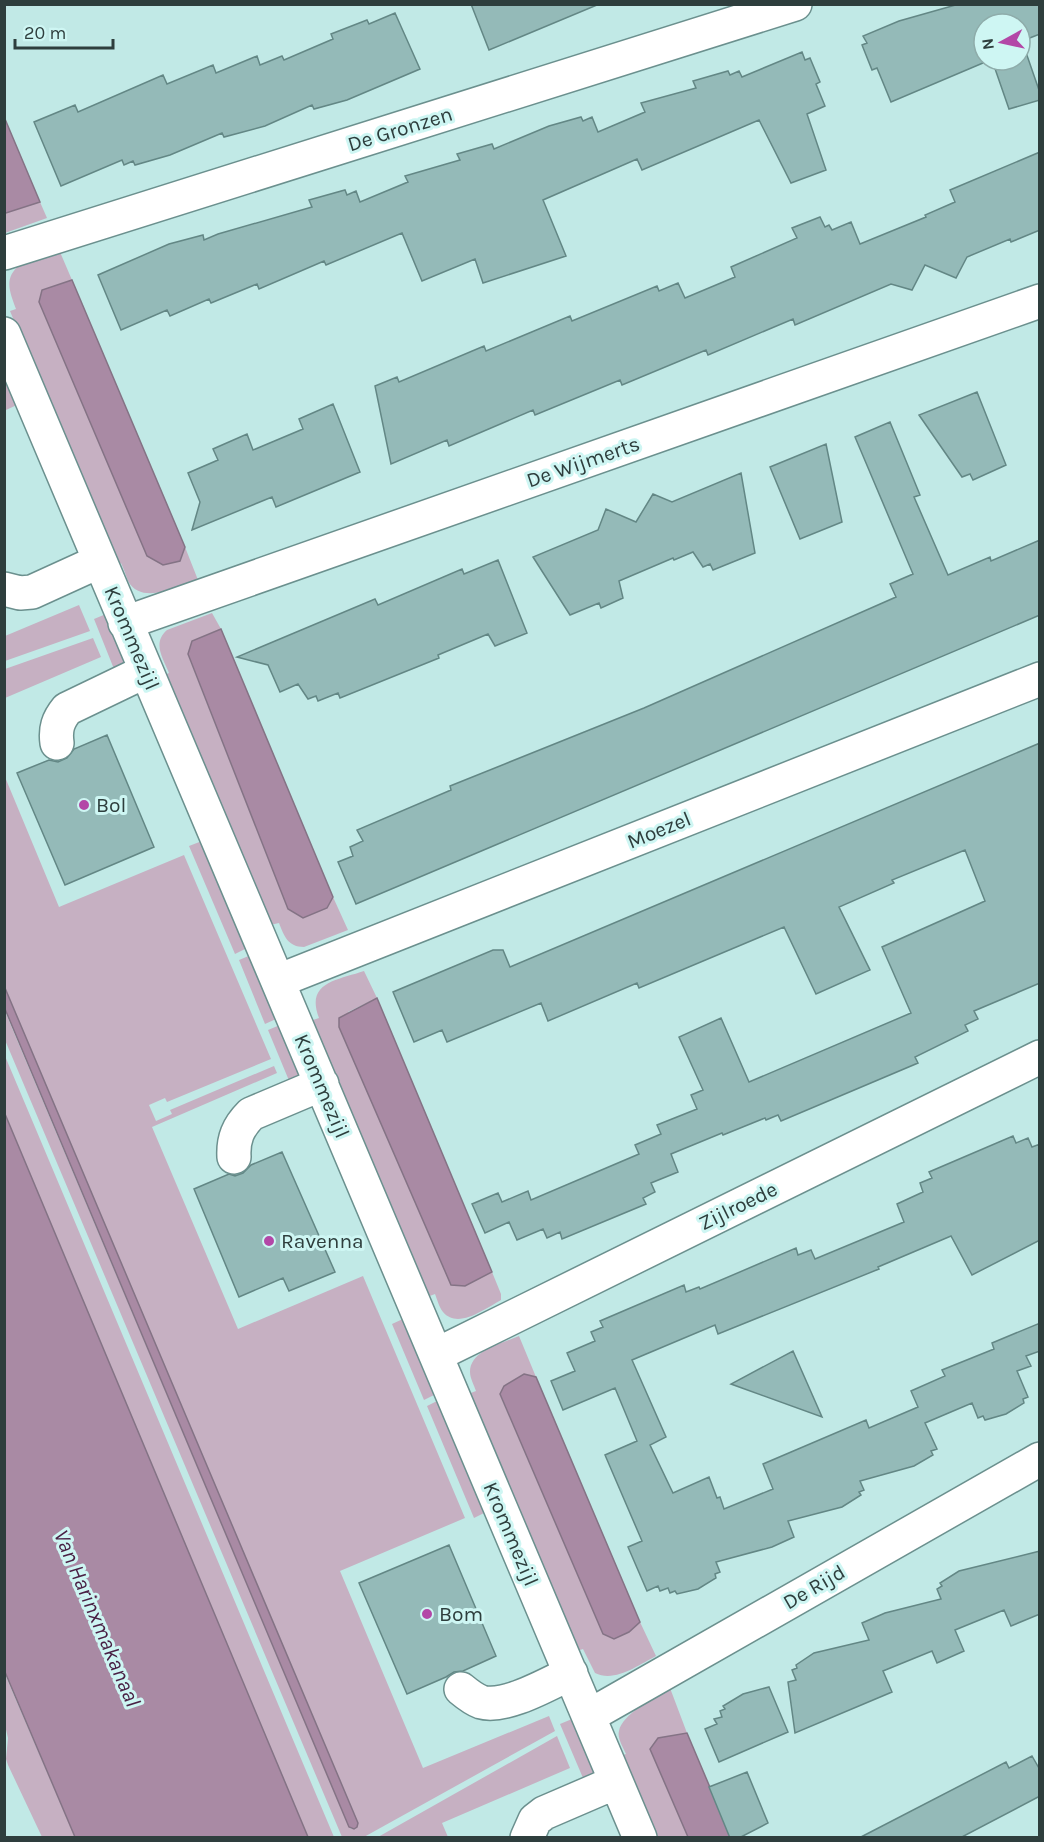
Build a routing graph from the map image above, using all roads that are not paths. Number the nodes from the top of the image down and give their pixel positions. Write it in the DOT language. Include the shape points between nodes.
graph roads {
  1 [pos="795,4"];
  2 [pos="4,252"];
  3 [pos="1040,301"];
  4 [pos="4,334"];
  5 [pos="100,561"];
  6 [pos="4,590"];
  7 [pos="126,623"];
  8 [pos="146,671"];
  9 [pos="1040,679"];
  10 [pos="57,743"];
  11 [pos="278,981"];
  12 [pos="1040,1057"];
  13 [pos="322,1084"];
  14 [pos="234,1157"];
  15 [pos="436,1355"];
  16 [pos="1040,1459"];
  17 [pos="570,1673"];
  18 [pos="461,1689"];
  19 [pos="589,1716"];
  20 [pos="616,1782"];
  21 [pos="527,1838"];
  22 [pos="639,1838"];
  1 -- 2 [label="street, De Gronzen"];
  3 -- 7 [label="street, De Wijmerts"];
  4 -- 5 [label="street, Krommezijl"];
  5 -- 6 [label="street" via="32,592"];
  5 -- 7 [label="street, Krommezijl"];
  7 -- 8 [label="street, Krommezijl"];
  8 -- 10 [label="street" via="67,709 57,725"];
  8 -- 11 [label="street, Krommezijl"];
  9 -- 11 [label="street, Moezel"];
  11 -- 13 [label="street, Krommezijl"];
  12 -- 15 [label="street, Zijlroede"];
  13 -- 14 [label="street" via="251,1114 237,1133"];
  13 -- 15 [label="street, Krommezijl"];
  15 -- 17 [label="street, Krommezijl"];
  16 -- 19 [label="street, De Rijd"];
  17 -- 18 [label="street" via="495,1703 482,1702"];
  17 -- 19 [label="street, Krommezijl"];
  19 -- 20 [label="street, Krommezijl"];
  20 -- 21 [label="street" via="544,1813 535,1820"];
  20 -- 22 [label="street, Krommezijl"];
}
